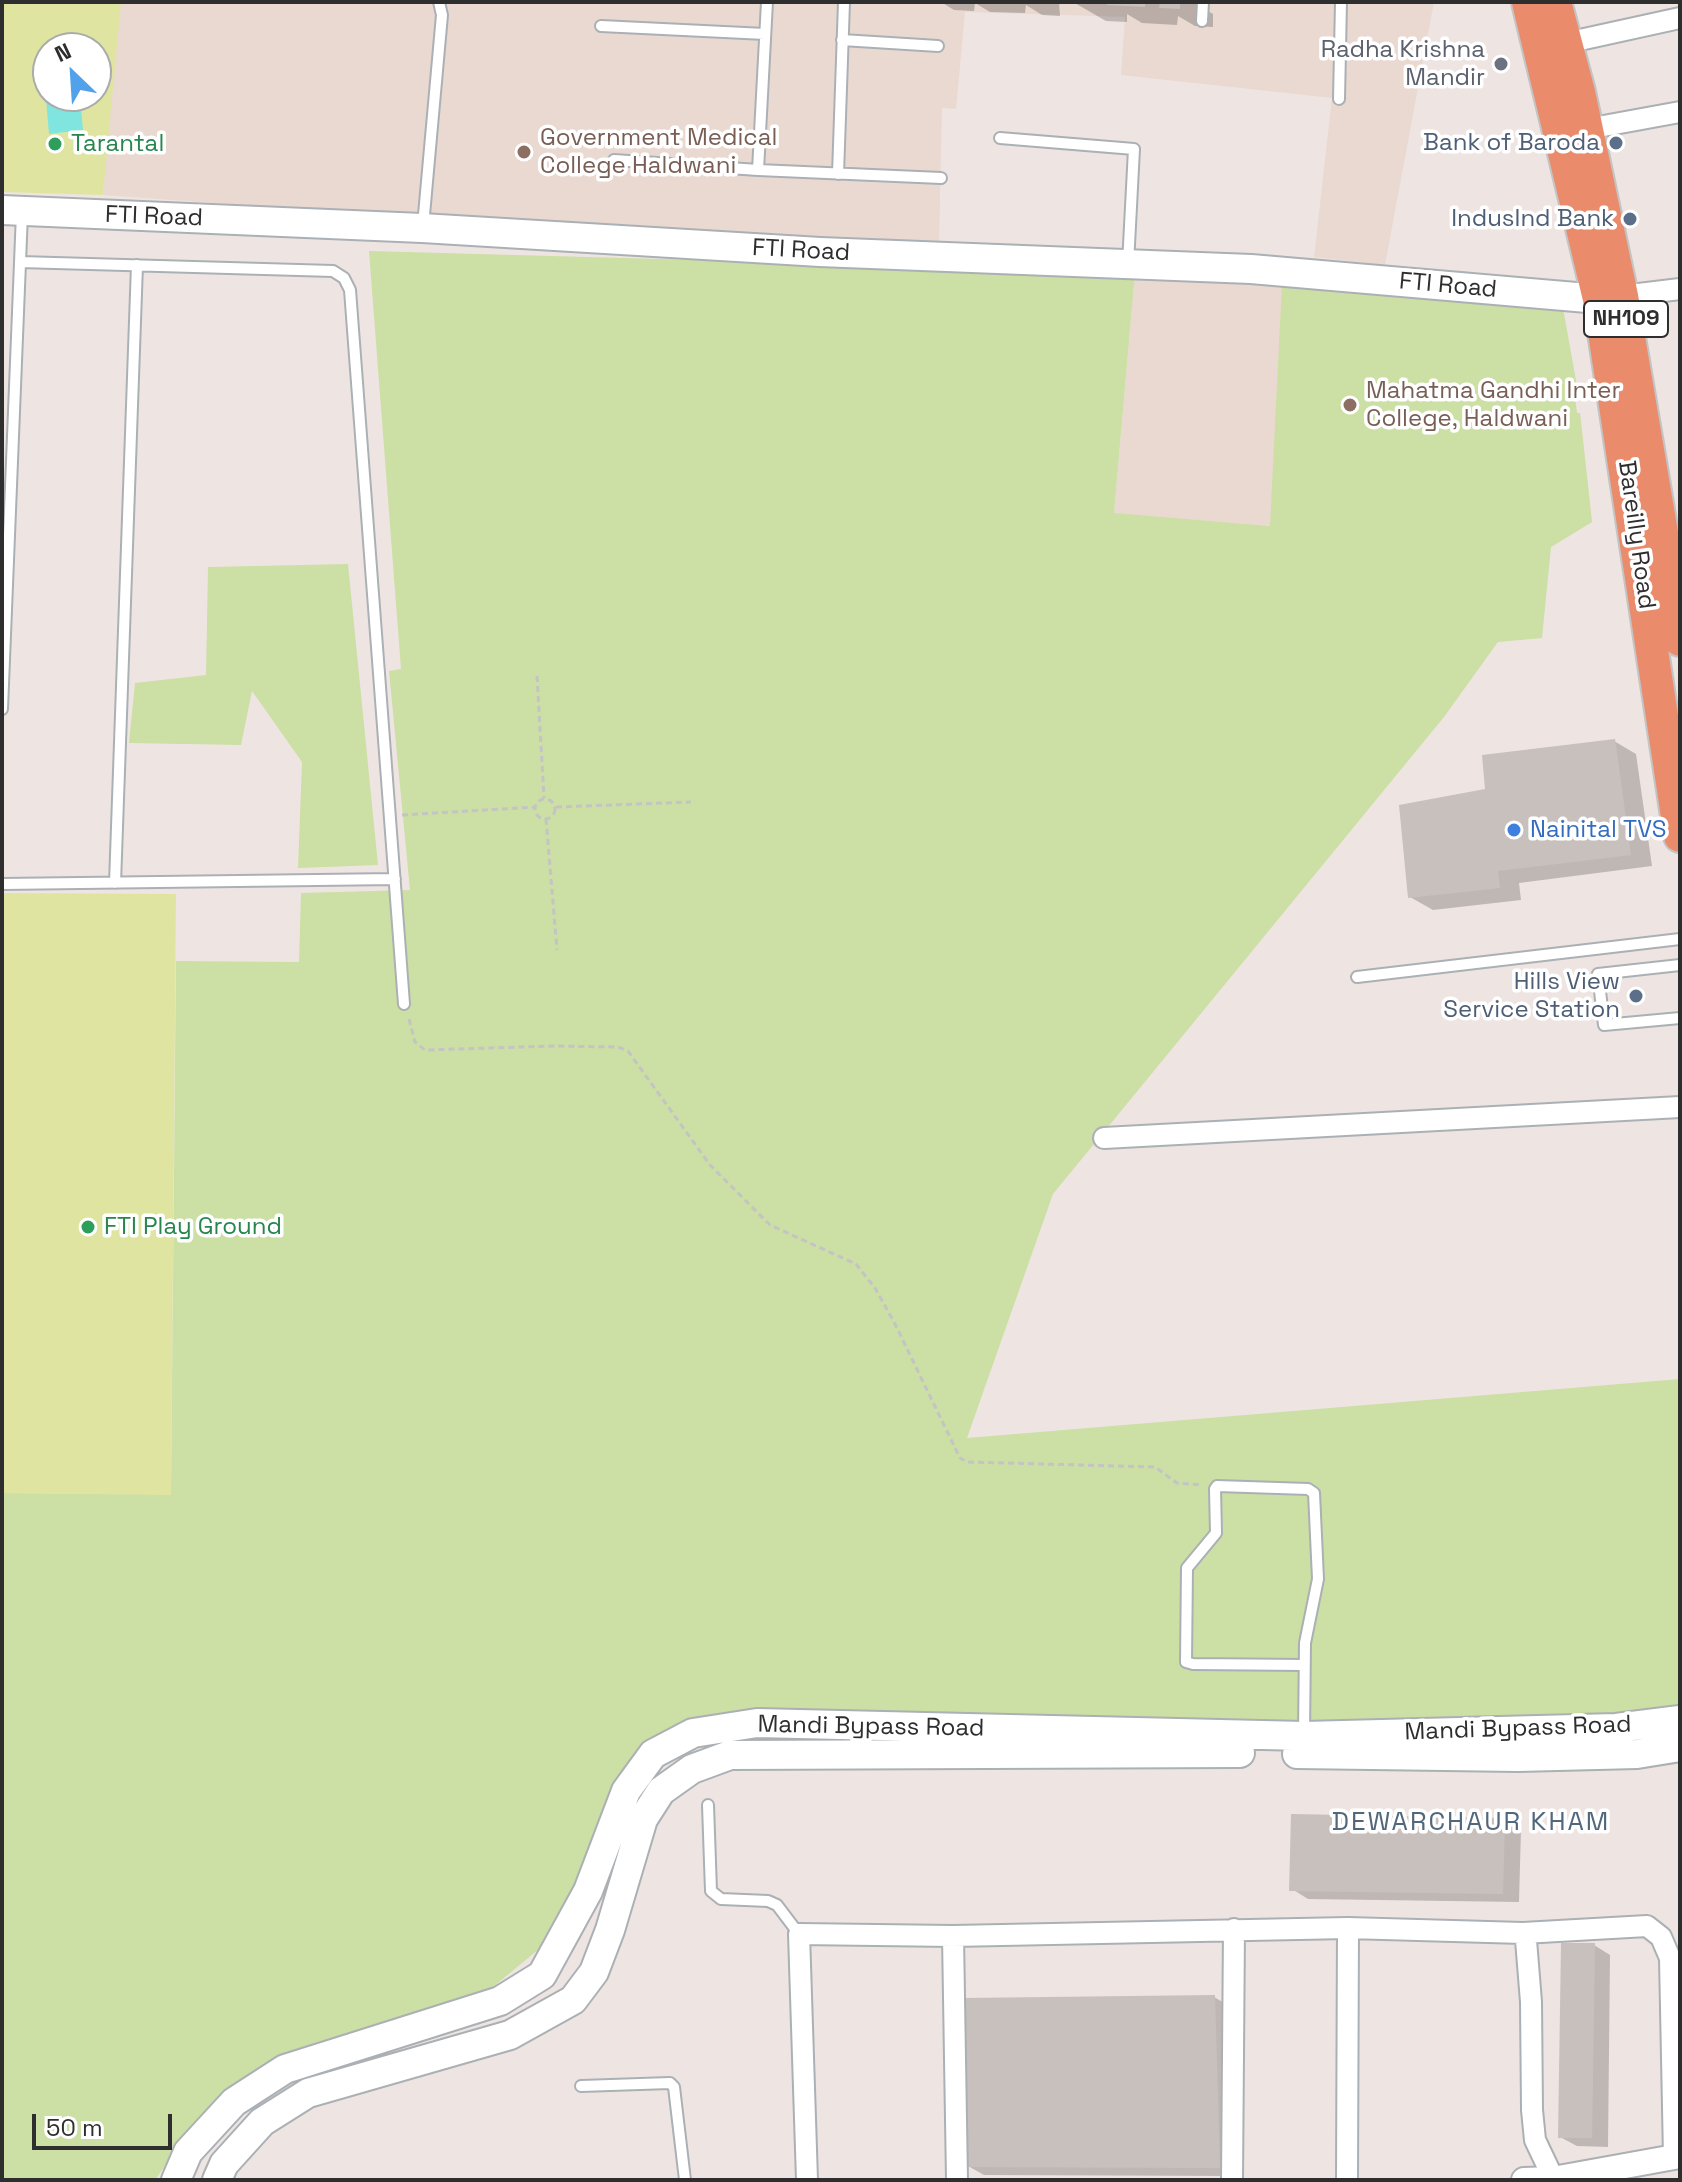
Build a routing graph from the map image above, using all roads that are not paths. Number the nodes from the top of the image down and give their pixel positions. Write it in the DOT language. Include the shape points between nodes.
graph roads {
  1 [pos="439,2"];
  2 [pos="767,2"];
  3 [pos="844,2"];
  4 [pos="1203,2"];
  5 [pos="1341,2"];
  6 [pos="1528,2"];
  7 [pos="1555,2"];
  8 [pos="1680,18"];
  9 [pos="1202,21"];
  10 [pos="601,26"];
  11 [pos="765,34"];
  12 [pos="842,40"];
  13 [pos="1566,43"];
  14 [pos="938,46"];
  15 [pos="1339,99"];
  16 [pos="1680,112"];
  17 [pos="1587,129"];
  18 [pos="1000,138"];
  19 [pos="614,160"];
  20 [pos="758,170"];
  21 [pos="838,174"];
  22 [pos="941,178"];
  23 [pos="12,211"];
  24 [pos="422,228"];
  25 [pos="20,262"];
  26 [pos="1128,264"];
  27 [pos="137,265"];
  28 [pos="1680,289"];
  29 [pos="1610,298"];
  30 [pos="5,553"];
  31 [pos="1680,640"];
  32 [pos="1670,691"];
  33 [pos="2,709"];
  34 [pos="1680,836"];
  35 [pos="395,879"];
  36 [pos="115,883"];
  37 [pos="2,884"];
  38 [pos="1680,939"];
  39 [pos="1680,965"];
  40 [pos="1357,977"];
  41 [pos="404,1004"];
  42 [pos="1680,1018"];
  43 [pos="1680,1107"];
  44 [pos="1104,1138"];
  45 [pos="1304,1665"];
  46 [pos="1680,1720"];
  47 [pos="1304,1736"];
  48 [pos="1680,1747"];
  49 [pos="708,1805"];
  50 [pos="1348,1928"];
  51 [pos="1234,1929"];
  52 [pos="1523,1933"];
  53 [pos="799,1934"];
  54 [pos="953,1936"];
  55 [pos="581,2086"];
  56 [pos="1677,2156"];
  57 [pos="176,2180"];
  58 [pos="217,2180"];
  59 [pos="685,2180"];
  60 [pos="807,2180"];
  61 [pos="957,2180"];
  62 [pos="1232,2180"];
  63 [pos="1347,2180"];
  64 [pos="1524,2180"];
  65 [pos="1554,2180"];
  1 -- 24 [label="lane"];
  2 -- 11 [label="lane"];
  3 -- 12 [label="lane"];
  4 -- 9 [label="lane"];
  5 -- 15 [label="lane"];
  6 -- 29 [label="highway, Bareilly Road / NH109"];
  7 -- 13 [label="highway, Bareilly Road / NH109"];
  8 -- 13 [label="street"];
  10 -- 11 [label="lane"];
  11 -- 20 [label="lane"];
  12 -- 14 [label="lane"];
  12 -- 21 [label="lane"];
  13 -- 17 [label="highway, Bareilly Road / NH109"];
  16 -- 17 [label="street"];
  17 -- 29 [label="highway, Bareilly Road / NH109"];
  18 -- 26 [label="lane" via="1134,149"];
  19 -- 20 [label="lane"];
  20 -- 21 [label="lane"];
  21 -- 22 [label="lane"];
  23 -- 24 [label="main road, FTI Road"];
  23 -- 25 [label="lane"];
  24 -- 26 [label="main road, FTI Road" via="804,252"];
  25 -- 27 [label="lane"];
  25 -- 30 [label="lane"];
  26 -- 29 [label="main road, FTI Road"];
  27 -- 35 [label="lane" via="333,271 350,290"];
  27 -- 36 [label="lane"];
  28 -- 29 [label="street"];
  29 -- 31 [label="highway, Bareilly Road / NH109"];
  29 -- 32 [label="highway, Bareilly Road / NH109"];
  30 -- 33 [label="lane"];
  32 -- 34 [label="highway, Bareilly Road / NH109"];
  35 -- 36 [label="lane"];
  35 -- 41 [label="lane"];
  36 -- 37 [label="lane"];
  38 -- 40 [label="lane"];
  39 -- 42 [label="lane" via="1598,974 1604,1025"];
  43 -- 44 [label="street"];
  45 -- 45 [label="lane" via="1186,1662 1187,1568 1216,1533 1216,1488 1314,1493 1318,1579"];
  45 -- 47 [label="lane"];
  46 -- 47 [label="main road, Mandi Bypass Road" via="1616,1728"];
  47 -- 57 [label="main road, Mandi Bypass Road" via="757,1723 693,1733 653,1754 626,1791 588,1891 542,1975 500,2001 285,2069 234,2102 188,2152"];
  48 -- 58 [label="main road, Mandi Bypass Road" via="1637,1754 1518,1757 1151,1752 730,1755 692,1769 661,1791 643,1819 594,1972 573,2000 510,2035 308,2093 262,2122 224,2164"];
  49 -- 53 [label="lane" via="711,1891 721,1899 777,1905"];
  50 -- 51 [label="street"];
  50 -- 52 [label="street"];
  50 -- 63 [label="street"];
  51 -- 54 [label="street"];
  51 -- 62 [label="street"];
  52 -- 56 [label="street" via="1647,1926 1661,1937 1670,1958"];
  52 -- 65 [label="street" via="1535,2140"];
  53 -- 54 [label="street"];
  53 -- 60 [label="street"];
  54 -- 61 [label="street"];
  55 -- 59 [label="lane" via="670,2083"];
  56 -- 65 [label="street"];
  64 -- 65 [label="street"];
}
